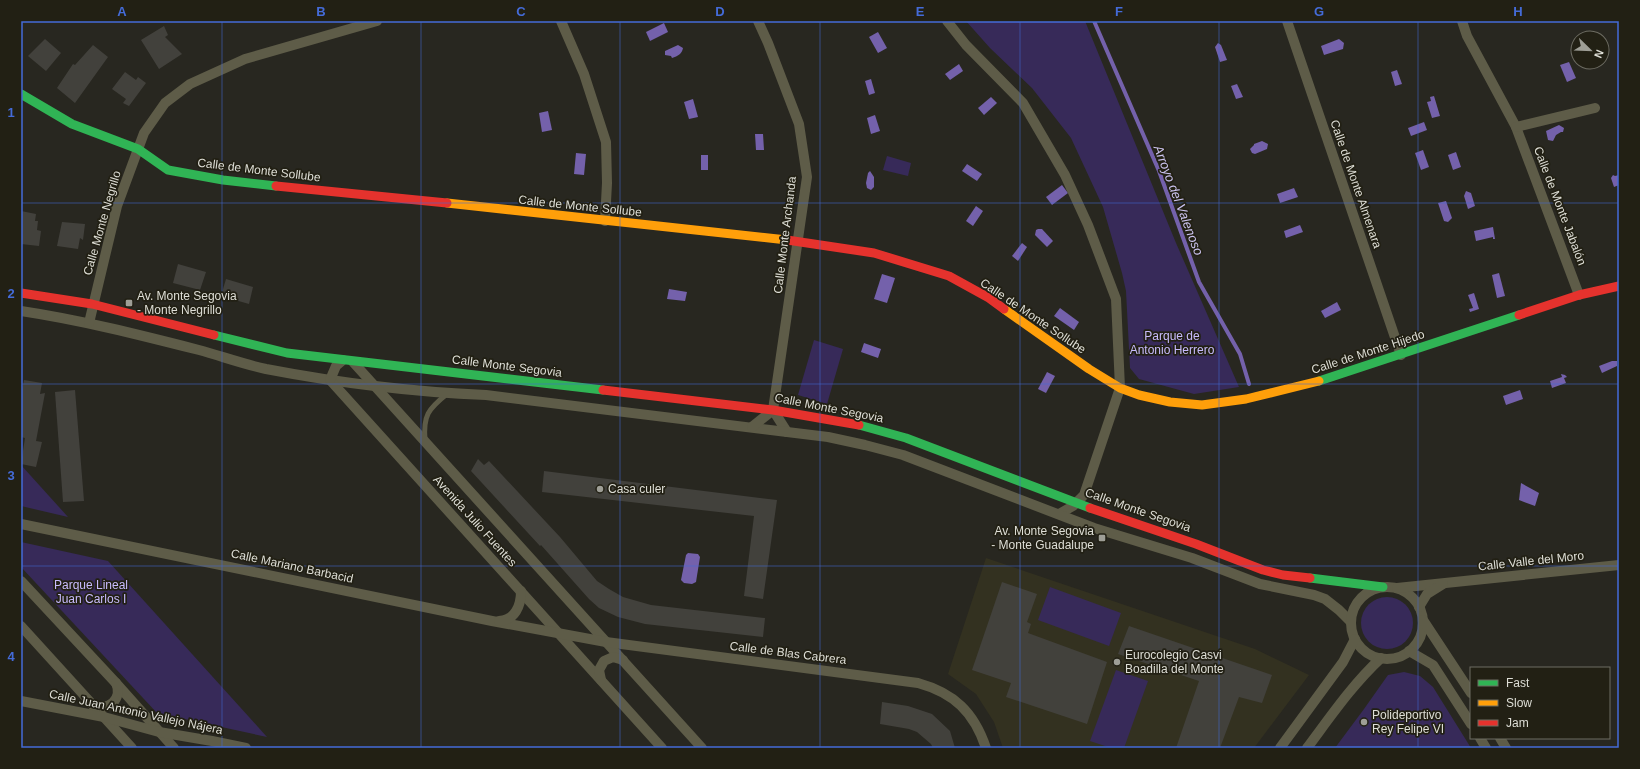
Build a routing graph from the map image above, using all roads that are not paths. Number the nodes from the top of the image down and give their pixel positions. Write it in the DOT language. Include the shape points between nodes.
graph roads {
  1 [pos="377,21"];
  2 [pos="561,21"];
  3 [pos="758,21"];
  4 [pos="947,21"];
  5 [pos="1287,21"];
  6 [pos="1462,21"];
  7 [pos="21,94"];
  8 [pos="1595,108"];
  9 [pos="1516,127"];
  10 [pos="138,149"];
  11 [pos="605,221"];
  12 [pos="799,242"];
  13 [pos="1619,286"];
  14 [pos="21,293"];
  15 [pos="1579,295"];
  16 [pos="92,304"];
  17 [pos="21,311"];
  18 [pos="89,323"];
  19 [pos="1401,355"];
  20 [pos="348,361"];
  21 [pos="330,380"];
  22 [pos="376,387"];
  23 [pos="1120,388"];
  24 [pos="447,394"];
  25 [pos="774,410"];
  26 [pos="752,428"];
  27 [pos="787,432"];
  28 [pos="425,441"];
  29 [pos="1082,505"];
  30 [pos="1059,514"];
  31 [pos="21,524"];
  32 [pos="1094,528"];
  33 [pos="1619,565"];
  34 [pos="21,581"];
  35 [pos="1445,583"];
  36 [pos="1383,587"];
  37 [pos="1397,588"];
  38 [pos="521,592"];
  39 [pos="1419,607"];
  40 [pos="1423,620"];
  41 [pos="492,621"];
  42 [pos="1351,622"];
  43 [pos="21,626"];
  44 [pos="557,632"];
  45 [pos="1355,639"];
  46 [pos="606,642"];
  47 [pos="1409,651"];
  48 [pos="1381,658"];
  49 [pos="623,660"];
  50 [pos="601,680"];
  51 [pos="115,682"];
  52 [pos="1470,691"];
  53 [pos="21,701"];
  54 [pos="93,705"];
  55 [pos="104,717"];
  56 [pos="1470,722"];
  57 [pos="159,732"];
  58 [pos="1481,739"];
  59 [pos="1501,739"];
  60 [pos="212,740"];
  61 [pos="132,748"];
  62 [pos="174,748"];
  63 [pos="203,748"];
  64 [pos="246,748"];
  65 [pos="662,748"];
  66 [pos="702,748"];
  67 [pos="986,748"];
  68 [pos="1280,748"];
  69 [pos="1307,748"];
  70 [pos="1486,748"];
  71 [pos="1506,748"];
  1 -- 10 [label="street, Calle Monte Negrillo" via="245,59 190,84 166,103 144,133"];
  2 -- 11 [label="street" via="584,74 606,142"];
  3 -- 12 [label="street, Calle Monte Archanda" via="799,124 807,177"];
  4 -- 23 [label="street" via="966,45 1023,103 1065,175 1088,225 1116,299"];
  5 -- 19 [label="street, Calle de Monte Almenara"];
  6 -- 9 [label="street, Calle de Monte Jabalón" via="1467,36"];
  7 -- 10 [label="street, Calle de Monte Sollube" via="72,124"];
  8 -- 9 [label="street"];
  9 -- 15 [label="street, Calle de Monte Jabalón"];
  10 -- 11 [label="street, Calle de Monte Sollube" via="168,170 223,180"];
  10 -- 16 [label="street, Calle Monte Negrillo" via="117,206"];
  11 -- 12 [label="street, Calle de Monte Sollube"];
  12 -- 23 [label="street, Calle de Monte Sollube" via="874,254 948,276 989,298"];
  12 -- 25 [label="street, Calle Monte Archanda"];
  13 -- 15 [label="street, Calle de Monte Hijedo"];
  14 -- 16 [label="street, Calle Monte Segovia"];
  15 -- 19 [label="street, Calle de Monte Hijedo"];
  16 -- 18 [label="street, Calle Monte Negrillo"];
  16 -- 20 [label="street, Calle Monte Segovia" via="287,353"];
  17 -- 18 [label="street"];
  18 -- 21 [label="street" via="201,350 265,369"];
  19 -- 23 [label="street, Calle de Monte Hijedo" via="1302,386 1246,399 1202,405 1170,402"];
  20 -- 21 [label="street" via="336,366"];
  20 -- 22 [label="street, Avenida Julio Fuentes"];
  20 -- 25 [label="street, Calle Monte Segovia"];
  21 -- 22 [label="street"];
  21 -- 38 [label="street, Avenida Julio Fuentes"];
  22 -- 24 [label="street"];
  22 -- 28 [label="street, Avenida Julio Fuentes"];
  23 -- 29 [label="street"];
  24 -- 26 [label="street" via="486,396"];
  24 -- 28 [label="lane" via="428,412 424,425"];
  25 -- 26 [label="street"];
  25 -- 27 [label="street"];
  25 -- 29 [label="street, Calle Monte Segovia" via="859,425 906,438"];
  26 -- 27 [label="street"];
  27 -- 30 [label="street" via="850,442 903,455"];
  28 -- 46 [label="street, Avenida Julio Fuentes"];
  29 -- 30 [label="street"];
  29 -- 32 [label="street"];
  29 -- 36 [label="street, Calle Monte Segovia" via="1263,570"];
  30 -- 32 [label="street"];
  31 -- 41 [label="street, Calle Mariano Barbacid"];
  32 -- 42 [label="street" via="1192,558 1260,584 1326,599"];
  33 -- 35 [label="street, Calle Valle del Moro"];
  34 -- 51 [label="street"];
  35 -- 37 [label="street, Calle Valle del Moro"];
  35 -- 39 [label="street, Calle Valle del Moro" via="1427,594"];
  36 -- 37 [label="street"];
  36 -- 42 [label="street" via="1367,593 1360,599"];
  37 -- 39 [label="street" via="1406,592"];
  38 -- 41 [label="street" via="521,604 515,614 504,620"];
  38 -- 44 [label="street, Avenida Julio Fuentes"];
  39 -- 40 [label="street"];
  40 -- 47 [label="street" via="1420,637"];
  40 -- 52 [label="street"];
  41 -- 44 [label="street, Calle Mariano Barbacid"];
  42 -- 45 [label="street"];
  43 -- 54 [label="street"];
  44 -- 46 [label="street, Calle de Blas Cabrera"];
  44 -- 50 [label="street, Avenida Julio Fuentes"];
  45 -- 48 [label="street" via="1366,652"];
  45 -- 68 [label="street" via="1330,681"];
  46 -- 49 [label="street, Avenida Julio Fuentes"];
  46 -- 67 [label="street, Calle de Blas Cabrera" via="924,684 942,691 962,706 977,725"];
  47 -- 48 [label="street" via="1396,658"];
  47 -- 56 [label="street" via="1433,665"];
  48 -- 69 [label="street" via="1363,674"];
  49 -- 50 [label="street" via="613,657 604,661 599,670"];
  49 -- 66 [label="street, Avenida Julio Fuentes"];
  50 -- 65 [label="street, Avenida Julio Fuentes"];
  51 -- 54 [label="street" via="118,693 114,703 104,708"];
  51 -- 57 [label="street"];
  53 -- 55 [label="street, Calle Juan Antonio Vallejo Nájera"];
  54 -- 55 [label="street"];
  55 -- 57 [label="street, Calle Juan Antonio Vallejo Nájera"];
  55 -- 61 [label="street"];
  57 -- 60 [label="street, Calle Juan Antonio Vallejo Nájera"];
  57 -- 62 [label="street"];
  58 -- 70 [label="street"];
  59 -- 71 [label="street"];
  60 -- 63 [label="street"];
  60 -- 64 [label="street, Calle Juan Antonio Vallejo Nájera"];
}
